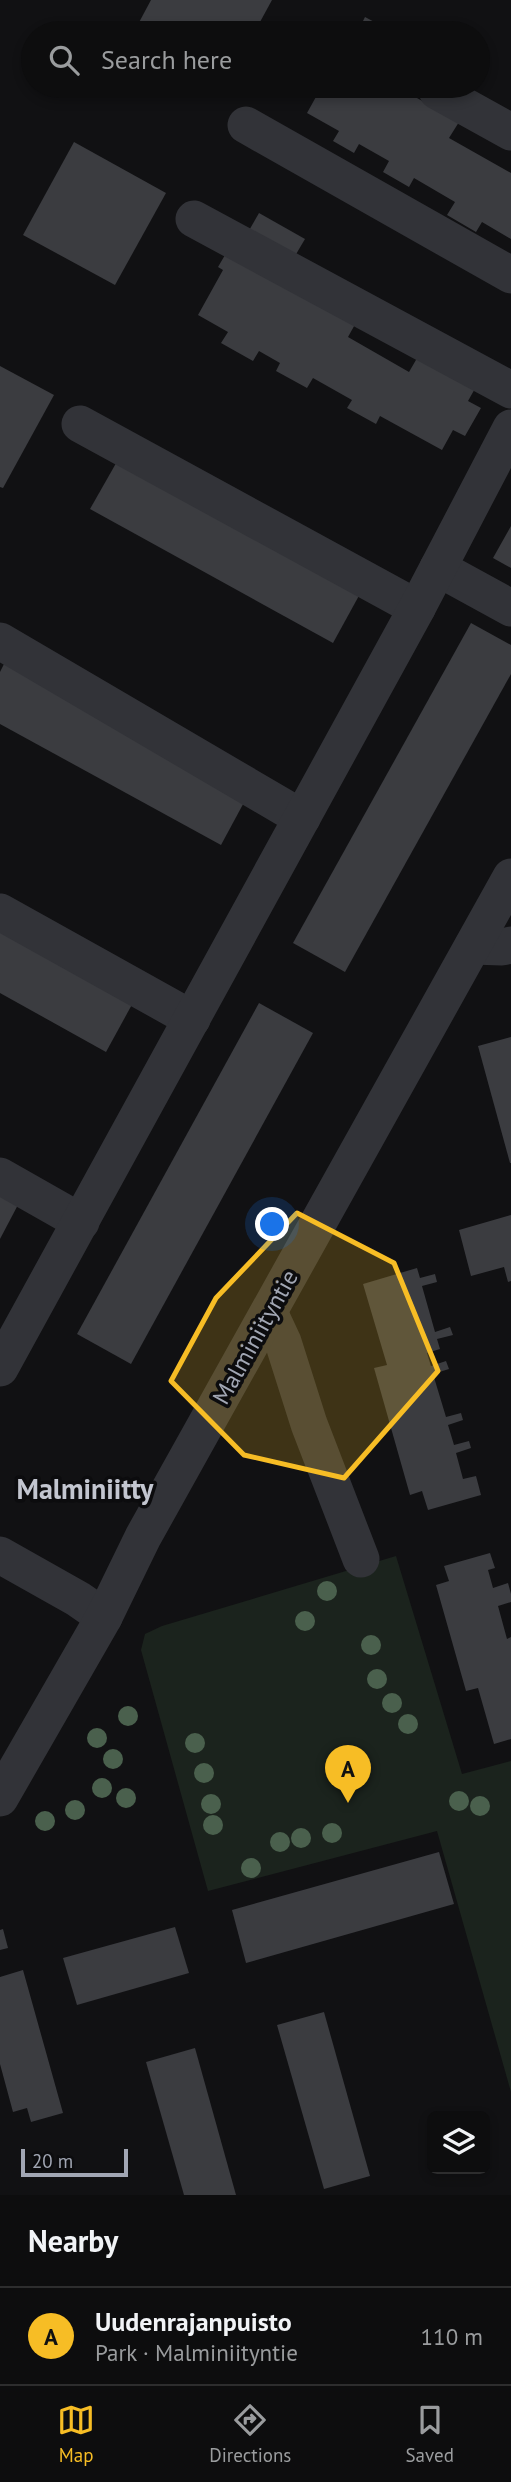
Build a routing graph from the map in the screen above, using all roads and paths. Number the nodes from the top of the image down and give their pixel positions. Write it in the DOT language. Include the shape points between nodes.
graph roads {
  1 [pos="449,98"];
  2 [pos="246,125"];
  3 [pos="511,132"];
  4 [pos="194,219"];
  5 [pos="511,275"];
  6 [pos="511,390"];
  7 [pos="80,424"];
  8 [pos="511,428"];
  9 [pos="438,568"];
  10 [pos="417,608"];
  11 [pos="511,608"];
  12 [pos="0,641"];
  13 [pos="302,818"];
  14 [pos="511,877"];
  15 [pos="0,912"];
  16 [pos="511,945"];
  17 [pos="473,946"];
  18 [pos="192,1019"];
  19 [pos="0,1176"];
  20 [pos="81,1222"];
  21 [pos="269,1312"];
  22 [pos="0,1368"];
  23 [pos="0,1555"];
  24 [pos="361,1559"];
  25 [pos="104,1617"];
  26 [pos="0,1798"];
  1 -- 3 [label="street"];
  2 -- 5 [label="street"];
  4 -- 6 [label="street"];
  7 -- 10 [label="street"];
  8 -- 9 [label="street"];
  9 -- 10 [label="street"];
  9 -- 11 [label="street"];
  10 -- 13 [label="street"];
  12 -- 13 [label="street"];
  13 -- 18 [label="street"];
  14 -- 17 [label="street, Malminiityntie"];
  15 -- 18 [label="street"];
  16 -- 17 [label="street"];
  17 -- 21 [label="street, Malminiityntie"];
  18 -- 20 [label="street"];
  19 -- 20 [label="street"];
  20 -- 22 [label="street"];
  21 -- 24 [label="street" via="284,1342 309,1424"];
  21 -- 25 [label="street, Malminiityntie" via="143,1537"];
  23 -- 25 [label="street"];
  25 -- 26 [label="street, Malminiityntie"];
}
